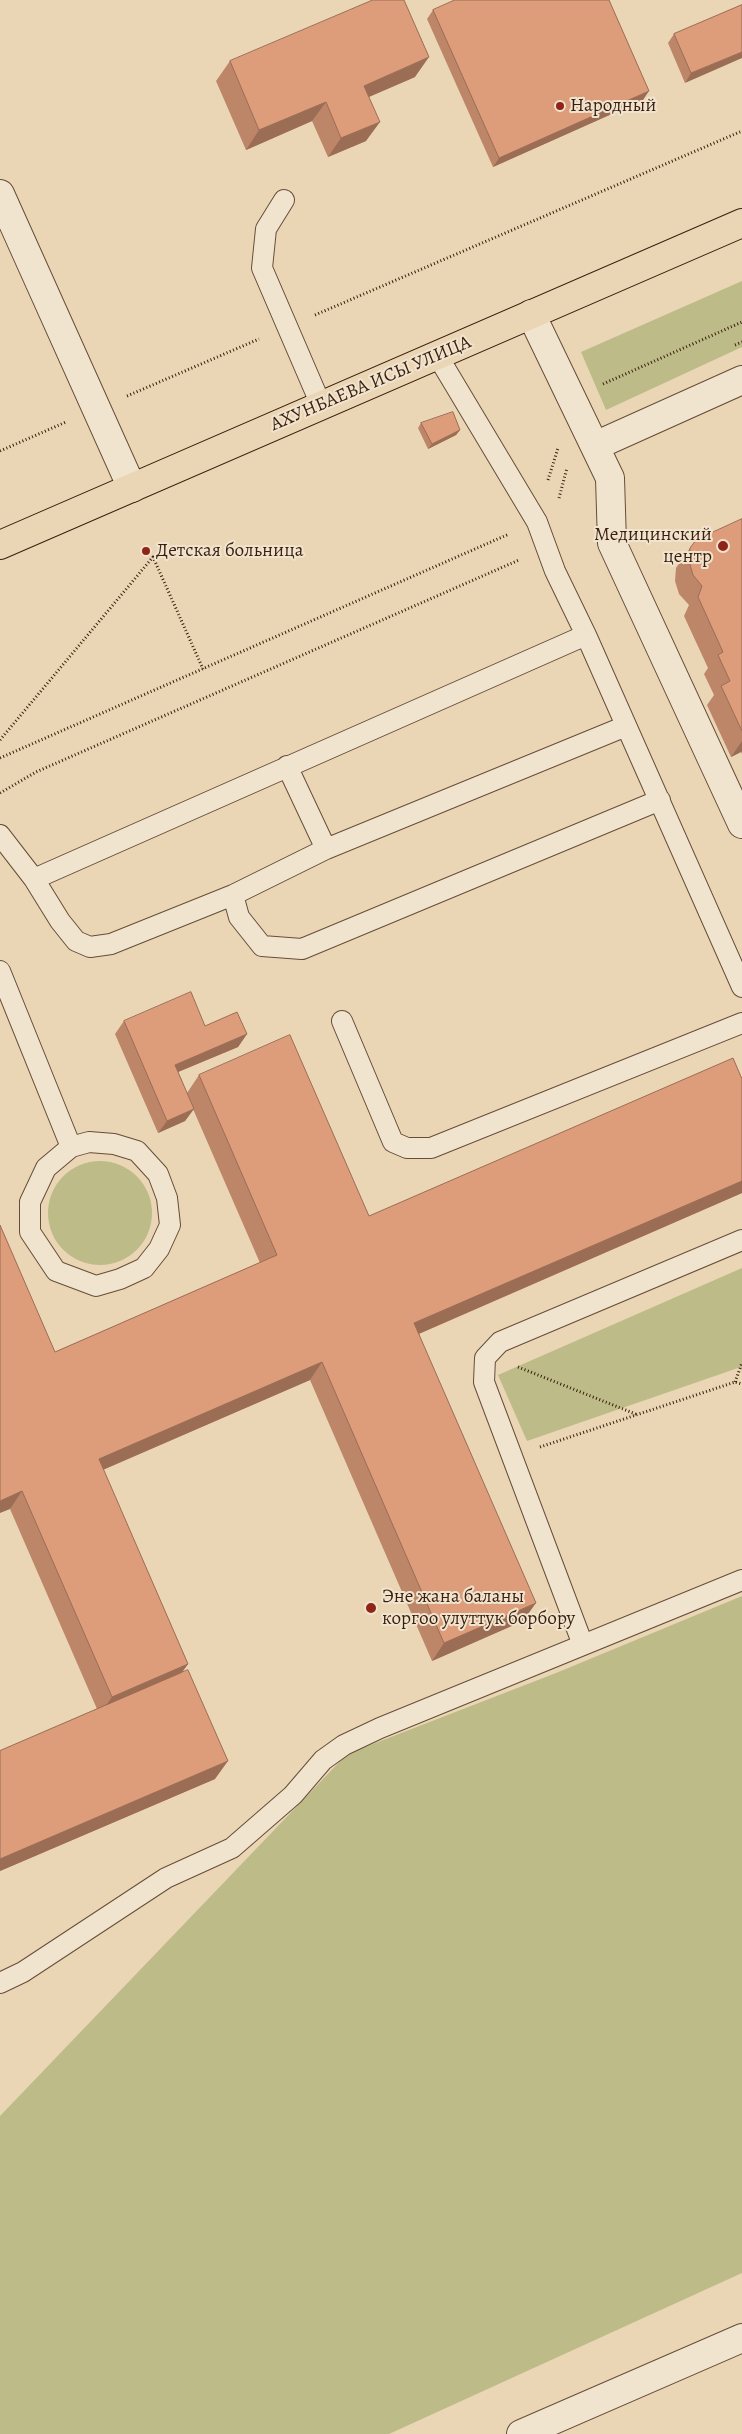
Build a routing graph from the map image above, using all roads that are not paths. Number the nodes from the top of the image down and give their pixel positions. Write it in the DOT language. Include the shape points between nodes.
graph roads {
  1 [pos="0,194"];
  2 [pos="284,200"];
  3 [pos="742,223"];
  4 [pos="531,314"];
  5 [pos="436,355"];
  6 [pos="742,380"];
  7 [pos="322,405"];
  8 [pos="595,446"];
  9 [pos="132,488"];
  10 [pos="0,545"];
  11 [pos="586,635"];
  12 [pos="626,726"];
  13 [pos="287,766"];
  14 [pos="660,800"];
  15 [pos="742,824"];
  16 [pos="0,835"];
  17 [pos="326,849"];
  18 [pos="34,879"];
  19 [pos="233,896"];
  20 [pos="0,971"];
  21 [pos="742,987"];
  22 [pos="342,1021"];
  23 [pos="742,1024"];
  24 [pos="71,1147"];
  25 [pos="742,1240"];
  26 [pos="742,1580"];
  27 [pos="583,1645"];
  28 [pos="0,1983"];
  29 [pos="742,2338"];
  30 [pos="521,2434"];
  1 -- 9 [label="street"];
  2 -- 7 [label="lane" via="266,229 262,268"];
  3 -- 4 [label="main road, АХУНБАЕВА ИСЫ УЛИЦА"];
  4 -- 5 [label="main road, АХУНБАЕВА ИСЫ УЛИЦА"];
  4 -- 8 [label="street"];
  5 -- 7 [label="main road, АХУНБАЕВА ИСЫ УЛИЦА"];
  5 -- 11 [label="lane" via="537,522"];
  6 -- 8 [label="street"];
  7 -- 9 [label="main road, АХУНБАЕВА ИСЫ УЛИЦА"];
  8 -- 15 [label="street" via="610,478 612,543"];
  9 -- 10 [label="main road, АХУНБАЕВА ИСЫ УЛИЦА"];
  11 -- 12 [label="lane"];
  11 -- 13 [label="lane"];
  12 -- 14 [label="lane"];
  12 -- 17 [label="lane"];
  13 -- 17 [label="lane"];
  13 -- 18 [label="lane"];
  14 -- 19 [label="lane" via="302,949 262,946 239,917"];
  14 -- 21 [label="lane"];
  16 -- 18 [label="lane"];
  17 -- 19 [label="lane"];
  18 -- 19 [label="lane" via="65,928 76,941 90,947 111,944"];
  20 -- 24 [label="lane"];
  22 -- 23 [label="lane" via="394,1142 407,1148 431,1148"];
  24 -- 24 [label="lane" via="89,1142 137,1150 158,1174 167,1198 170,1225 159,1249 144,1268 96,1286 56,1271 30,1232 30,1202 46,1168"];
  25 -- 27 [label="lane" via="531,1327 500,1342 485,1358 484,1382"];
  26 -- 27 [label="lane"];
  27 -- 28 [label="lane" via="344,1745 323,1760 293,1794 232,1848 166,1878 23,1972"];
  29 -- 30 [label="street"];
}
